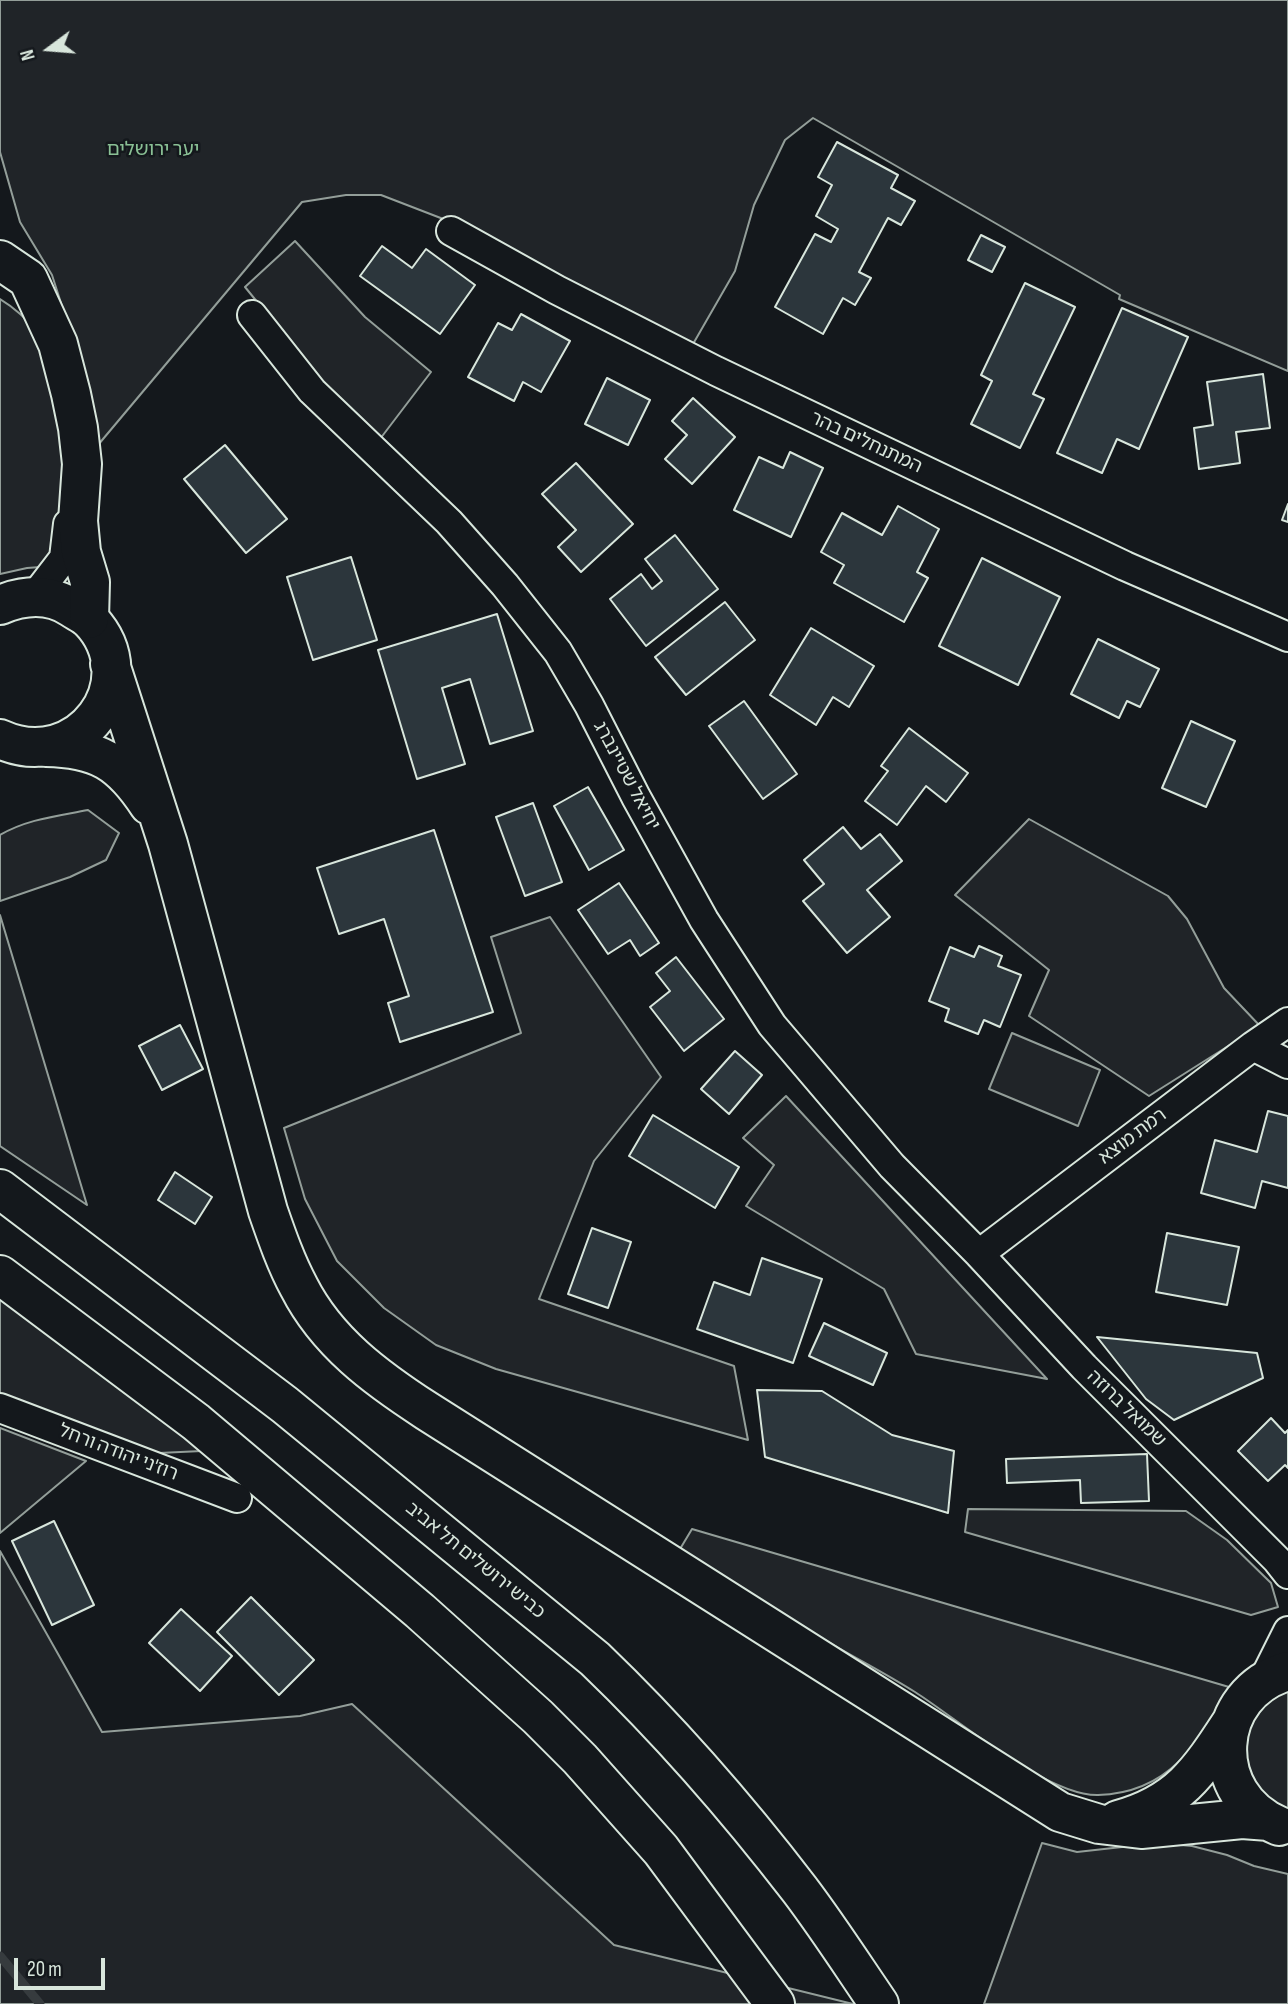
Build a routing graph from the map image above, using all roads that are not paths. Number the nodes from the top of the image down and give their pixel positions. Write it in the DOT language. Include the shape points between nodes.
graph roads {
  1 [pos="451,231"];
  2 [pos="0,260"];
  3 [pos="0,279"];
  4 [pos="251,315"];
  5 [pos="17,601"];
  6 [pos="89,619"];
  7 [pos="1288,637"];
  8 [pos="110,664"];
  9 [pos="19,749"];
  10 [pos="168,844"];
  11 [pos="1288,1022"];
  12 [pos="1254,1046"];
  13 [pos="1288,1064"];
  14 [pos="0,1189"];
  15 [pos="979,1254"];
  16 [pos="0,1275"];
  17 [pos="0,1408"];
  18 [pos="237,1498"];
  19 [pos="1284,1572"];
  20 [pos="1288,1631"];
  21 [pos="1275,1677"];
  22 [pos="1232,1722"];
  23 [pos="1099,1824"];
  24 [pos="1278,1825"];
  25 [pos="775,2004"];
  26 [pos="879,2004"];
  1 -- 7 [label="street, המתנחלים בהר" via="716,371 1125,566"];
  2 -- 6 [label="main road" via="28,279 58,344 71,394 82,464 78,521 90,582"];
  3 -- 5 [label="street" via="15,287 41,328 69,435 73,486 64,558"];
  4 -- 15 [label="street, יחיאל שטיינברג" via="312,391 449,522 558,652 704,920 772,1025 892,1166"];
  5 -- 6 [label="main road" via="56,600"];
  6 -- 8 [label="main road" via="104,642"];
  8 -- 9 [label="main road" via="106,699 77,735 56,745"];
  8 -- 10 [label="main road"];
  9 -- 10 [label="main road" via="82,750 119,768 138,788"];
  10 -- 23 [label="main road" via="268,1212 300,1290 341,1345 378,1378 427,1411 1039,1800 1059,1812"];
  11 -- 12 [label="street, רמת מוצא"];
  12 -- 13 [label="street"];
  12 -- 15 [label="street, רמת מוצא"];
  14 -- 26 [label="main road, כביש ירושלים תל אביב" via="285,1405 595,1660 707,1775 801,1892"];
  15 -- 19 [label="street, שמואל ברוזה"];
  16 -- 25 [label="main road" via="197,1422 399,1592 538,1717 661,1850"];
  17 -- 18 [label="street, רוז'ני יהודה ורחל"];
  20 -- 21 [label="street"];
  21 -- 22 [label="main road" via="1244,1700"];
  22 -- 23 [label="main road" via="1198,1772 1168,1798 1136,1815"];
  22 -- 24 [label="main road" via="1227,1759 1235,1785 1249,1806"];
  23 -- 24 [label="main road" via="1141,1829 1242,1819"];
}
